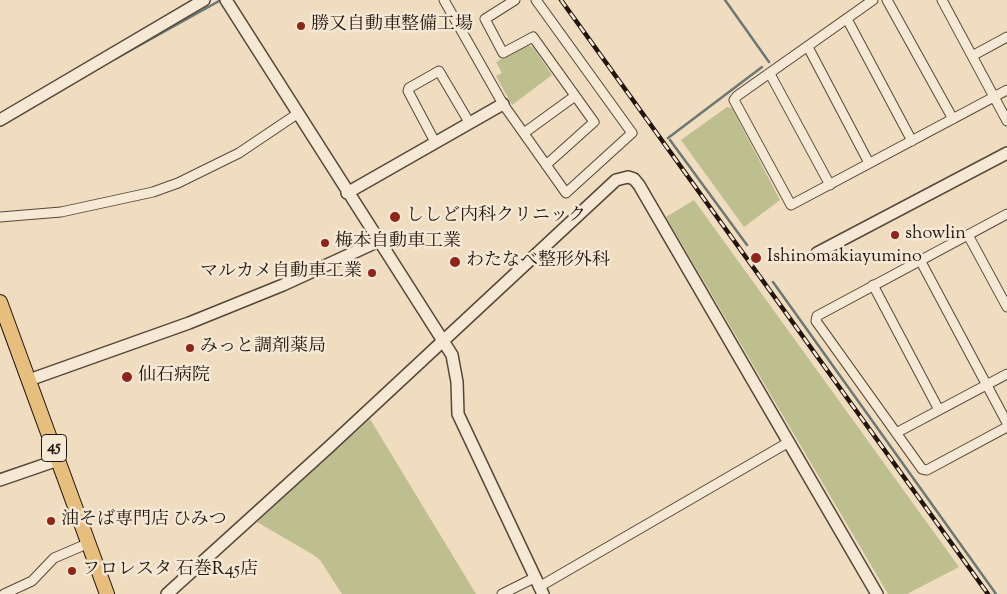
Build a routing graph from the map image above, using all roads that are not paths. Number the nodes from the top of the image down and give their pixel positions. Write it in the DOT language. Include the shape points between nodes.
graph roads {
  1 [pos="204,0"];
  2 [pos="226,0"];
  3 [pos="444,0"];
  4 [pos="515,0"];
  5 [pos="536,0"];
  6 [pos="872,0"];
  7 [pos="887,0"];
  8 [pos="942,0"];
  9 [pos="183,5"];
  10 [pos="846,20"];
  11 [pos="1007,37"];
  12 [pos="808,47"];
  13 [pos="972,56"];
  14 [pos="770,74"];
  15 [pos="1007,90"];
  16 [pos="575,96"];
  17 [pos="994,97"];
  18 [pos="503,104"];
  19 [pos="296,114"];
  20 [pos="953,119"];
  21 [pos="0,120"];
  22 [pos="1007,120"];
  23 [pos="469,122"];
  24 [pos="524,133"];
  25 [pos="912,141"];
  26 [pos="435,142"];
  27 [pos="1007,152"];
  28 [pos="869,163"];
  29 [pos="546,165"];
  30 [pos="830,185"];
  31 [pos="347,193"];
  32 [pos="1007,214"];
  33 [pos="0,217"];
  34 [pos="968,235"];
  35 [pos="379,241"];
  36 [pos="817,253"];
  37 [pos="920,260"];
  38 [pos="873,286"];
  39 [pos="0,302"];
  40 [pos="1007,307"];
  41 [pos="444,341"];
  42 [pos="1007,374"];
  43 [pos="29,380"];
  44 [pos="987,385"];
  45 [pos="939,410"];
  46 [pos="1007,423"];
  47 [pos="1007,427"];
  48 [pos="896,433"];
  49 [pos="789,442"];
  50 [pos="58,460"];
  51 [pos="0,480"];
  52 [pos="89,543"];
  53 [pos="539,586"];
  54 [pos="4,594"];
  55 [pos="107,594"];
  56 [pos="167,594"];
  57 [pos="502,594"];
  58 [pos="877,594"];
  1 -- 9 [label="street"];
  2 -- 19 [label="street"];
  3 -- 18 [label="street"];
  4 -- 16 [label="street" via="485,19 503,52 533,36"];
  5 -- 29 [label="street" via="632,133 566,193"];
  6 -- 10 [label="street"];
  7 -- 20 [label="street"];
  8 -- 13 [label="street"];
  9 -- 21 [label="street"];
  10 -- 12 [label="street"];
  10 -- 25 [label="street"];
  11 -- 13 [label="street"];
  12 -- 14 [label="street"];
  12 -- 28 [label="street"];
  13 -- 17 [label="street"];
  14 -- 30 [label="street"];
  14 -- 30 [label="street" via="737,96 734,100 736,105 791,206"];
  15 -- 17 [label="street"];
  16 -- 24 [label="street"];
  16 -- 29 [label="street" via="594,122"];
  17 -- 20 [label="street"];
  17 -- 22 [label="street"];
  18 -- 23 [label="street"];
  18 -- 24 [label="street"];
  19 -- 31 [label="street"];
  19 -- 33 [label="street" via="239,153 178,183 61,212"];
  20 -- 25 [label="street"];
  23 -- 26 [label="street"];
  23 -- 26 [label="street" via="439,71 409,88"];
  24 -- 29 [label="street"];
  25 -- 28 [label="street"];
  26 -- 31 [label="street"];
  27 -- 36 [label="street"];
  28 -- 30 [label="street"];
  31 -- 35 [label="street"];
  32 -- 34 [label="street"];
  34 -- 37 [label="street"];
  34 -- 40 [label="street"];
  35 -- 41 [label="street"];
  35 -- 43 [label="street" via="283,285"];
  37 -- 38 [label="street"];
  37 -- 44 [label="street"];
  38 -- 45 [label="street"];
  38 -- 48 [label="street" via="816,316 816,321"];
  39 -- 43 [label="highway, 45"];
  41 -- 49 [label="street" via="616,180 628,177 639,185"];
  41 -- 53 [label="street" via="456,366 458,414"];
  41 -- 56 [label="street"];
  42 -- 44 [label="street"];
  43 -- 50 [label="highway, 45"];
  44 -- 45 [label="street"];
  44 -- 46 [label="street"];
  45 -- 48 [label="street"];
  47 -- 48 [label="street" via="928,470 922,469"];
  49 -- 53 [label="street"];
  49 -- 58 [label="street"];
  50 -- 51 [label="street"];
  50 -- 52 [label="highway, 45"];
  52 -- 54 [label="street" via="54,558 32,581"];
  52 -- 55 [label="highway, 45"];
  53 -- 57 [label="street"];
}
